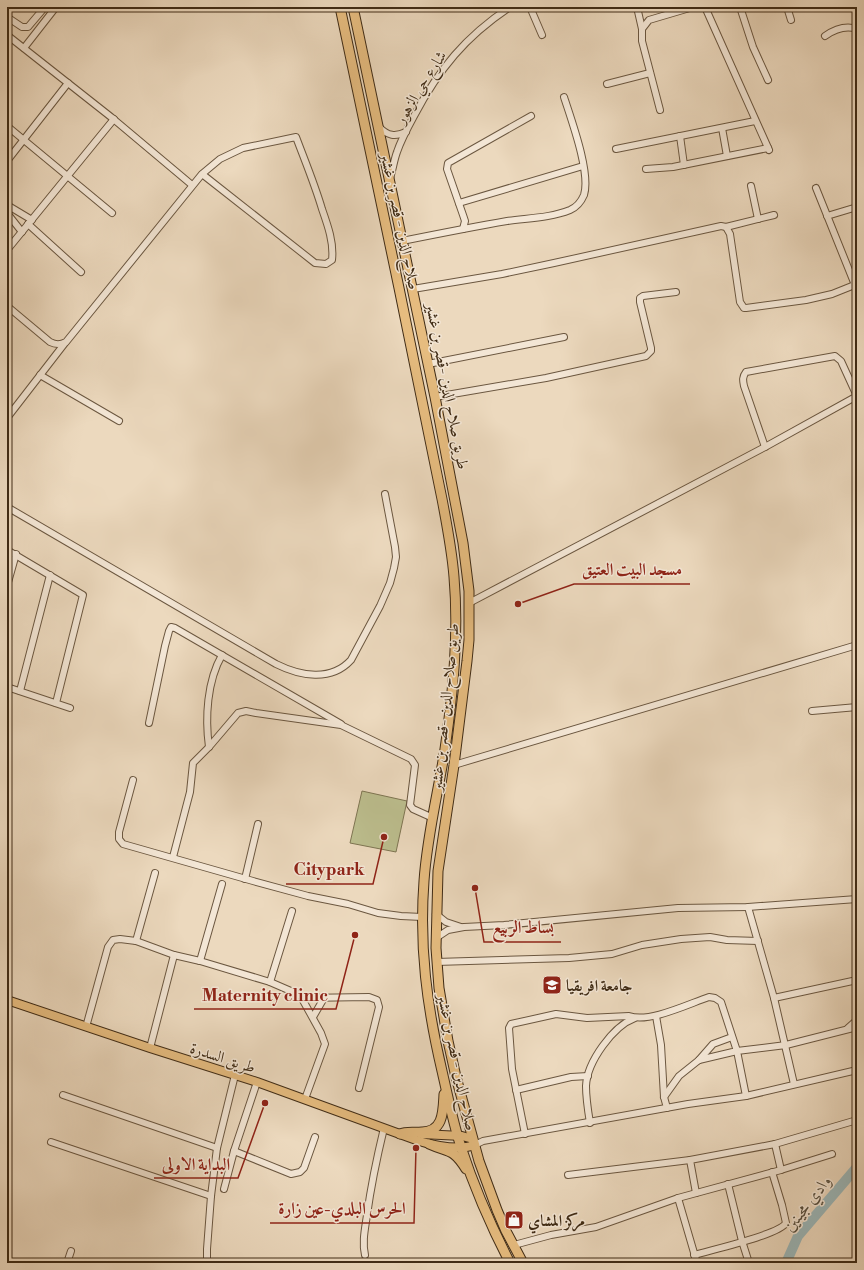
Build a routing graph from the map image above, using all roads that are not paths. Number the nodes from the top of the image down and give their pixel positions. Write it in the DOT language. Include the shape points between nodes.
graph roads {
  1 [pos="45,7"];
  2 [pos="56,7"];
  3 [pos="340,7"];
  4 [pos="353,7"];
  5 [pos="510,7"];
  6 [pos="530,7"];
  7 [pos="637,7"];
  8 [pos="693,7"];
  9 [pos="705,7"];
  10 [pos="740,7"];
  11 [pos="787,7"];
  12 [pos="7,16"];
  13 [pos="791,20"];
  14 [pos="642,29"];
  15 [pos="857,29"];
  16 [pos="7,35"];
  17 [pos="542,35"];
  18 [pos="825,36"];
  19 [pos="24,48"];
  20 [pos="650,73"];
  21 [pos="768,80"];
  22 [pos="68,83"];
  23 [pos="607,84"];
  24 [pos="564,97"];
  25 [pos="660,110"];
  26 [pos="531,116"];
  27 [pos="114,119"];
  28 [pos="756,121"];
  29 [pos="377,125"];
  30 [pos="7,126"];
  31 [pos="722,128"];
  32 [pos="406,132"];
  33 [pos="680,136"];
  34 [pos="24,140"];
  35 [pos="616,149"];
  36 [pos="727,156"];
  37 [pos="7,161"];
  38 [pos="684,165"];
  39 [pos="583,166"];
  40 [pos="646,170"];
  41 [pos="202,174"];
  42 [pos="67,176"];
  43 [pos="390,178"];
  44 [pos="192,186"];
  45 [pos="751,186"];
  46 [pos="816,188"];
  47 [pos="459,204"];
  48 [pos="7,205"];
  49 [pos="857,207"];
  50 [pos="112,213"];
  51 [pos="7,214"];
  52 [pos="774,215"];
  53 [pos="827,216"];
  54 [pos="758,219"];
  55 [pos="30,222"];
  56 [pos="726,227"];
  57 [pos="463,229"];
  58 [pos="22,232"];
  59 [pos="402,241"];
  60 [pos="7,250"];
  61 [pos="81,272"];
  62 [pos="856,284"];
  63 [pos="413,289"];
  64 [pos="676,292"];
  65 [pos="7,306"];
  66 [pos="564,337"];
  67 [pos="66,342"];
  68 [pos="428,364"];
  69 [pos="40,375"];
  70 [pos="857,396"];
  71 [pos="435,398"];
  72 [pos="437,411"];
  73 [pos="424,413"];
  74 [pos="7,418"];
  75 [pos="119,421"];
  76 [pos="765,447"];
  77 [pos="385,494"];
  78 [pos="7,507"];
  79 [pos="7,550"];
  80 [pos="16,554"];
  81 [pos="50,575"];
  82 [pos="7,586"];
  83 [pos="469,603"];
  84 [pos="857,645"];
  85 [pos="222,655"];
  86 [pos="7,687"];
  87 [pos="20,691"];
  88 [pos="56,703"];
  89 [pos="857,707"];
  90 [pos="70,708"];
  91 [pos="812,711"];
  92 [pos="149,723"];
  93 [pos="346,726"];
  94 [pos="209,747"];
  95 [pos="454,765"];
  96 [pos="133,780"];
  97 [pos="433,818"];
  98 [pos="258,824"];
  99 [pos="173,857"];
  100 [pos="155,873"];
  101 [pos="245,879"];
  102 [pos="222,884"];
  103 [pos="857,899"];
  104 [pos="748,907"];
  105 [pos="292,910"];
  106 [pos="436,914"];
  107 [pos="422,918"];
  108 [pos="464,928"];
  109 [pos="436,938"];
  110 [pos="758,941"];
  111 [pos="136,942"];
  112 [pos="174,955"];
  113 [pos="200,960"];
  114 [pos="436,962"];
  115 [pos="857,980"];
  116 [pos="270,982"];
  117 [pos="302,998"];
  118 [pos="324,998"];
  119 [pos="774,998"];
  120 [pos="7,1000"];
  121 [pos="656,1016"];
  122 [pos="313,1017"];
  123 [pos="635,1018"];
  124 [pos="857,1020"];
  125 [pos="86,1027"];
  126 [pos="857,1027"];
  127 [pos="846,1029"];
  128 [pos="732,1037"];
  129 [pos="786,1045"];
  130 [pos="150,1048"];
  131 [pos="737,1051"];
  132 [pos="699,1060"];
  133 [pos="857,1070"];
  134 [pos="235,1075"];
  135 [pos="588,1076"];
  136 [pos="257,1082"];
  137 [pos="445,1084"];
  138 [pos="794,1084"];
  139 [pos="359,1088"];
  140 [pos="516,1090"];
  141 [pos="63,1095"];
  142 [pos="746,1096"];
  143 [pos="664,1097"];
  144 [pos="306,1099"];
  145 [pos="667,1108"];
  146 [pos="857,1120"];
  147 [pos="590,1123"];
  148 [pos="384,1128"];
  149 [pos="400,1134"];
  150 [pos="525,1134"];
  151 [pos="458,1136"];
  152 [pos="315,1137"];
  153 [pos="51,1142"];
  154 [pos="474,1142"];
  155 [pos="429,1144"];
  156 [pos="775,1144"];
  157 [pos="461,1147"];
  158 [pos="217,1148"];
  159 [pos="234,1151"];
  160 [pos="832,1154"];
  161 [pos="690,1160"];
  162 [pos="781,1170"];
  163 [pos="772,1172"];
  164 [pos="568,1175"];
  165 [pos="474,1181"];
  166 [pos="728,1184"];
  167 [pos="224,1189"];
  168 [pos="696,1193"];
  169 [pos="211,1196"];
  170 [pos="678,1198"];
  171 [pos="742,1241"];
  172 [pos="514,1245"];
  173 [pos="71,1252"];
  174 [pos="365,1255"];
  175 [pos="694,1255"];
  176 [pos="67,1263"];
  177 [pos="207,1263"];
  178 [pos="510,1263"];
  179 [pos="523,1263"];
  180 [pos="696,1263"];
  181 [pos="749,1263"];
  1 -- 12 [label="street" via="28,27 22,27"];
  2 -- 19 [label="street"];
  3 -- 73 [label="highway, صلاح الدين - قصر بن غشير"];
  4 -- 29 [label="highway, طريق صلاح الدين -قصر بن غشير"];
  5 -- 32 [label="street, شارع حي الزهور" via="452,56"];
  6 -- 17 [label="street"];
  7 -- 14 [label="street"];
  8 -- 14 [label="street" via="649,20"];
  9 -- 28 [label="street"];
  10 -- 21 [label="street" via="753,47"];
  11 -- 13 [label="street"];
  14 -- 20 [label="street" via="641,37"];
  15 -- 18 [label="street" via="840,28"];
  16 -- 19 [label="street"];
  19 -- 22 [label="street"];
  20 -- 23 [label="street"];
  20 -- 25 [label="street"];
  22 -- 27 [label="street"];
  22 -- 34 [label="street"];
  24 -- 39 [label="street"];
  26 -- 47 [label="street" via="448,163 447,168"];
  27 -- 42 [label="street"];
  27 -- 44 [label="street"];
  28 -- 31 [label="street"];
  28 -- 36 [label="street" via="768,149"];
  29 -- 32 [label="street" via="389,135 396,136"];
  29 -- 43 [label="highway, طريق صلاح الدين -قصر بن غشير"];
  30 -- 34 [label="street"];
  31 -- 33 [label="street"];
  31 -- 36 [label="street"];
  32 -- 43 [label="street, شارع حي الزهور" via="397,151"];
  33 -- 35 [label="street"];
  33 -- 38 [label="street"];
  34 -- 37 [label="street"];
  34 -- 42 [label="street"];
  36 -- 38 [label="street"];
  38 -- 40 [label="street"];
  39 -- 47 [label="street"];
  39 -- 57 [label="street" via="584,192 579,204 574,208 546,216"];
  41 -- 41 [label="street" via="315,263 326,264 332,260 331,236 296,137 243,148 220,159"];
  41 -- 44 [label="street"];
  42 -- 50 [label="street"];
  42 -- 55 [label="street"];
  43 -- 59 [label="highway, طريق صلاح الدين -قصر بن غشير"];
  44 -- 67 [label="street"];
  45 -- 54 [label="street"];
  46 -- 53 [label="street"];
  47 -- 57 [label="street" via="464,221"];
  48 -- 55 [label="street"];
  49 -- 53 [label="street"];
  51 -- 58 [label="street"];
  52 -- 54 [label="street"];
  53 -- 62 [label="street"];
  54 -- 56 [label="street"];
  55 -- 58 [label="street"];
  55 -- 61 [label="street"];
  56 -- 62 [label="street" via="730,234 740,302 744,308 813,299"];
  56 -- 63 [label="street" via="721,226 502,274"];
  57 -- 59 [label="street"];
  58 -- 60 [label="street"];
  59 -- 63 [label="highway, طريق صلاح الدين -قصر بن غشير"];
  63 -- 68 [label="highway, طريق صلاح الدين -قصر بن غشير"];
  64 -- 71 [label="street" via="640,298 651,348 646,356 546,378"];
  65 -- 67 [label="street" via="50,342 61,345"];
  66 -- 68 [label="street"];
  67 -- 69 [label="street"];
  68 -- 71 [label="highway, طريق صلاح الدين -قصر بن غشير"];
  69 -- 74 [label="street"];
  69 -- 75 [label="street"];
  70 -- 76 [label="street"];
  70 -- 76 [label="street" via="841,362 835,356 746,372 742,379"];
  71 -- 72 [label="highway, طريق صلاح الدين -قصر بن غشير"];
  72 -- 73 [label="highway"];
  72 -- 83 [label="highway, طريق صلاح الدين -قصر بن غشير" via="463,543"];
  73 -- 97 [label="highway, صلاح الدين - قصر بن غشير" via="448,532 456,615 445,748"];
  76 -- 83 [label="street"];
  77 -- 78 [label="street" via="396,554 390,583 351,660 341,669 316,675 296,672 276,664"];
  79 -- 80 [label="street"];
  80 -- 81 [label="street"];
  80 -- 82 [label="street"];
  81 -- 87 [label="street"];
  81 -- 88 [label="street" via="83,595"];
  83 -- 95 [label="highway, طريق صلاح الدين -قصر بن غشير" via="467,661"];
  84 -- 95 [label="street"];
  85 -- 92 [label="street" via="175,628 170,628"];
  85 -- 93 [label="street"];
  85 -- 94 [label="street" via="211,683 207,725"];
  86 -- 87 [label="street"];
  87 -- 88 [label="street"];
  88 -- 90 [label="street"];
  89 -- 91 [label="street"];
  93 -- 94 [label="street" via="242,712 238,713"];
  93 -- 97 [label="street" via="411,759 414,763 410,805 413,809"];
  94 -- 99 [label="street" via="192,763 190,792"];
  95 -- 106 [label="highway, طريق صلاح الدين -قصر بن غشير" via="440,850"];
  96 -- 99 [label="street" via="119,839 123,844"];
  97 -- 107 [label="highway, صلاح الدين - قصر بن غشير" via="424,878"];
  98 -- 101 [label="street"];
  99 -- 101 [label="street"];
  100 -- 111 [label="street"];
  101 -- 107 [label="street" via="385,915"];
  102 -- 113 [label="street"];
  103 -- 104 [label="street"];
  104 -- 108 [label="street" via="678,908"];
  104 -- 110 [label="street"];
  105 -- 116 [label="street"];
  106 -- 108 [label="street" via="446,922"];
  106 -- 109 [label="highway, طريق صلاح الدين -قصر بن غشير"];
  107 -- 137 [label="highway, صلاح الدين - قصر بن غشير" via="428,1006"];
  108 -- 109 [label="street" via="448,930"];
  109 -- 114 [label="highway, طريق صلاح الدين -قصر بن غشير"];
  110 -- 114 [label="street" via="710,937 642,945 612,954 569,958"];
  110 -- 119 [label="street"];
  111 -- 112 [label="street"];
  111 -- 125 [label="street" via="113,940 108,947"];
  112 -- 113 [label="street"];
  112 -- 130 [label="street"];
  113 -- 116 [label="street"];
  114 -- 154 [label="highway, طريق صلاح الدين -قصر بن غشير" via="448,1042"];
  115 -- 119 [label="street"];
  116 -- 117 [label="street" via="300,994"];
  117 -- 118 [label="street"];
  117 -- 122 [label="street"];
  118 -- 122 [label="street"];
  118 -- 139 [label="street" via="369,997 377,1000 379,1007"];
  119 -- 129 [label="street"];
  120 -- 125 [label="main road, طريق السدرة"];
  121 -- 123 [label="street"];
  121 -- 128 [label="street" via="709,997 715,998 721,1002"];
  121 -- 143 [label="street" via="661,1045"];
  122 -- 144 [label="street" via="322,1033 324,1044"];
  123 -- 135 [label="street" via="623,1024 609,1037"];
  123 -- 140 [label="street" via="587,1018 556,1014 511,1024 509,1028 512,1069"];
  124 -- 127 [label="street"];
  125 -- 130 [label="main road, طريق السدرة"];
  126 -- 127 [label="street"];
  127 -- 129 [label="street"];
  128 -- 131 [label="street"];
  128 -- 132 [label="street" via="713,1044"];
  129 -- 131 [label="street"];
  129 -- 138 [label="street"];
  130 -- 134 [label="main road, طريق السدرة"];
  131 -- 132 [label="street"];
  131 -- 142 [label="street"];
  132 -- 143 [label="street" via="679,1076"];
  133 -- 138 [label="street"];
  134 -- 136 [label="main road, طريق السدرة"];
  134 -- 158 [label="street"];
  135 -- 140 [label="street" via="571,1077"];
  135 -- 147 [label="street" via="586,1086"];
  136 -- 144 [label="main road, طريق السدرة"];
  136 -- 159 [label="street"];
  137 -- 149 [label="highway" via="444,1114 436,1126 427,1132"];
  137 -- 151 [label="highway, صلاح الدين - قصر بن غشير"];
  138 -- 142 [label="street"];
  140 -- 150 [label="street"];
  141 -- 158 [label="street"];
  142 -- 145 [label="street"];
  143 -- 145 [label="street"];
  144 -- 148 [label="main road, طريق السدرة"];
  145 -- 147 [label="street"];
  146 -- 156 [label="street"];
  147 -- 150 [label="street"];
  148 -- 149 [label="main road, طريق السدرة"];
  148 -- 174 [label="street" via="363,1244"];
  149 -- 151 [label="main road"];
  149 -- 155 [label="main road, طريق السدرة"];
  150 -- 154 [label="street"];
  151 -- 154 [label="main road"];
  151 -- 157 [label="highway, صلاح الدين - قصر بن غشير"];
  152 -- 159 [label="street" via="304,1168 296,1174"];
  153 -- 169 [label="street"];
  154 -- 157 [label="main road, طريق السدرة"];
  154 -- 172 [label="highway, طريق صلاح الدين -قصر بن غشير" via="490,1192"];
  155 -- 157 [label="main road, طريق السدرة"];
  155 -- 165 [label="highway" via="455,1154"];
  156 -- 161 [label="street"];
  156 -- 162 [label="street"];
  157 -- 165 [label="highway, صلاح الدين - قصر بن غشير"];
  158 -- 169 [label="street"];
  159 -- 167 [label="street"];
  160 -- 162 [label="street"];
  161 -- 164 [label="street"];
  161 -- 168 [label="street"];
  162 -- 163 [label="street"];
  163 -- 166 [label="street"];
  163 -- 171 [label="street" via="786,1223 782,1228"];
  165 -- 178 [label="highway, صلاح الدين - قصر بن غشير"];
  166 -- 168 [label="street"];
  166 -- 171 [label="street"];
  168 -- 170 [label="street"];
  169 -- 177 [label="street"];
  170 -- 172 [label="street" via="596,1227"];
  170 -- 175 [label="street"];
  171 -- 175 [label="street"];
  171 -- 181 [label="street"];
  172 -- 179 [label="highway, طريق صلاح الدين -قصر بن غشير"];
  173 -- 176 [label="street"];
  175 -- 180 [label="street"];
}
